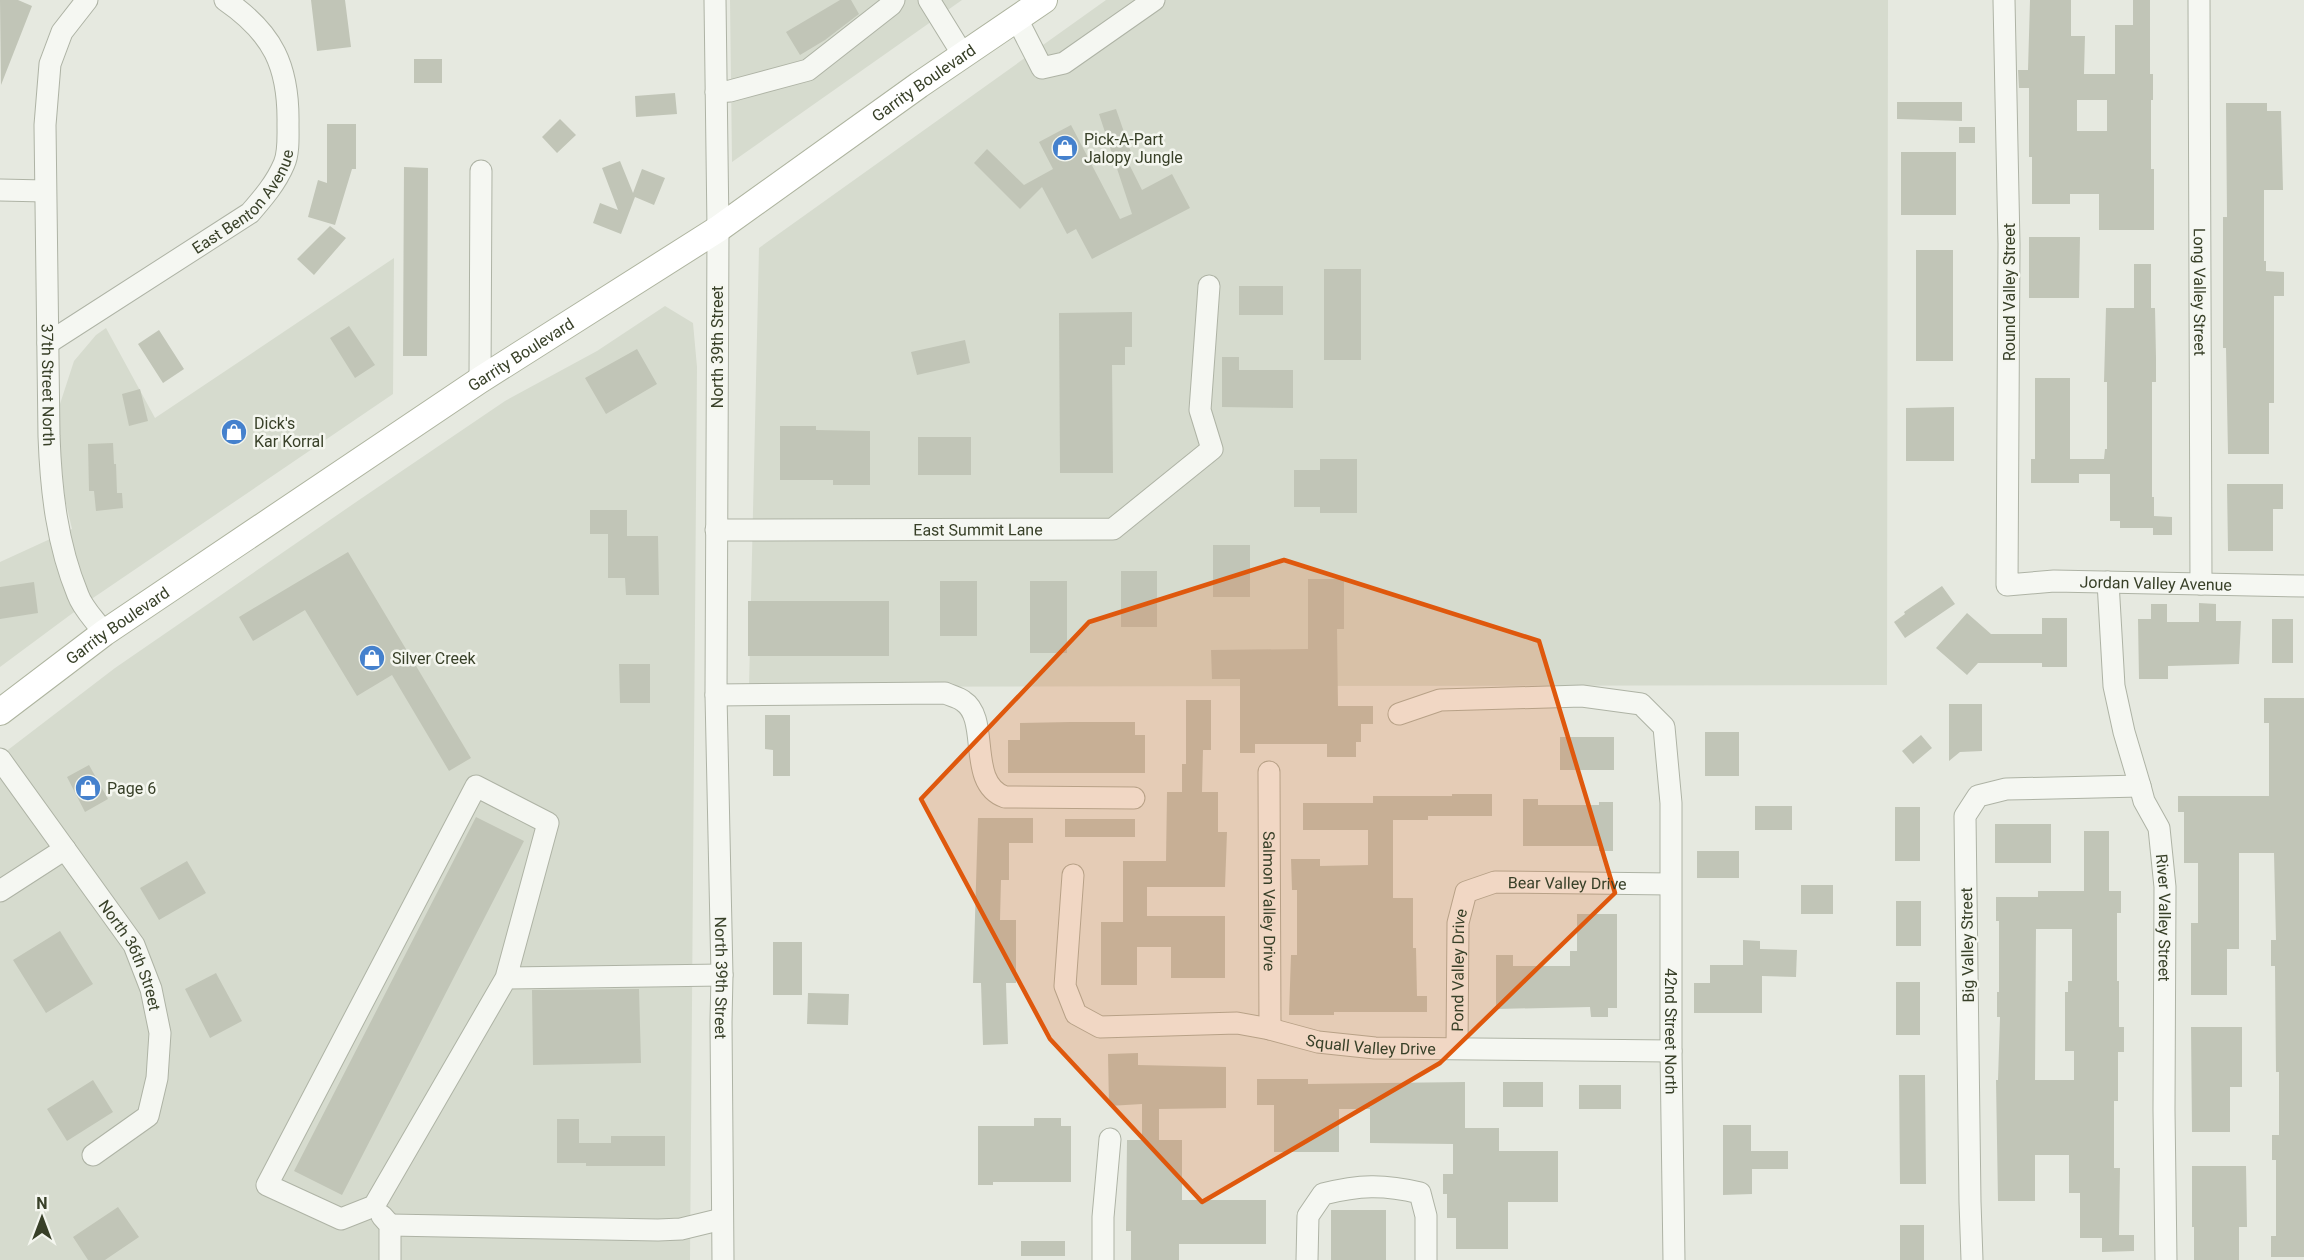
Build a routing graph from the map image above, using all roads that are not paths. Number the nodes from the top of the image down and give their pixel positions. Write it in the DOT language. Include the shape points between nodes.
graph roads {
  1 [pos="87,0"];
  2 [pos="225,0"];
  3 [pos="715,0"];
  4 [pos="894,0"];
  5 [pos="928,0"];
  6 [pos="1044,0"];
  7 [pos="1154,0"];
  8 [pos="2004,0"];
  9 [pos="2199,0"];
  10 [pos="1017,19"];
  11 [pos="963,55"];
  12 [pos="716,92"];
  13 [pos="482,171"];
  14 [pos="0,190"];
  15 [pos="45,191"];
  16 [pos="718,229"];
  17 [pos="1209,286"];
  18 [pos="48,343"];
  19 [pos="480,380"];
  20 [pos="716,530"];
  21 [pos="2108,582"];
  22 [pos="2201,584"];
  23 [pos="2007,585"];
  24 [pos="2304,586"];
  25 [pos="104,633"];
  26 [pos="716,695"];
  27 [pos="0,712"];
  28 [pos="1399,714"];
  29 [pos="0,759"];
  30 [pos="1269,772"];
  31 [pos="2139,786"];
  32 [pos="1134,798"];
  33 [pos="65,849"];
  34 [pos="1073,875"];
  35 [pos="3,883"];
  36 [pos="1670,884"];
  37 [pos="1466,892"];
  38 [pos="722,975"];
  39 [pos="506,978"];
  40 [pos="1269,1029"];
  41 [pos="1457,1048"];
  42 [pos="1671,1051"];
  43 [pos="1110,1139"];
  44 [pos="93,1155"];
  45 [pos="374,1206"];
  46 [pos="722,1219"];
  47 [pos="390,1225"];
  48 [pos="390,1260"];
  49 [pos="723,1260"];
  50 [pos="1103,1260"];
  51 [pos="1307,1260"];
  52 [pos="1426,1260"];
  53 [pos="1674,1260"];
  54 [pos="1972,1260"];
  55 [pos="2166,1260"];
  1 -- 15 [label="street, 37th Street North" via="62,32 50,64"];
  2 -- 18 [label="street, East Benton Avenue" via="260,28 280,58 289,102 285,163 267,194 250,213"];
  3 -- 12 [label="street, North 39th Street"];
  4 -- 12 [label="street" via="808,70"];
  5 -- 11 [label="street"];
  6 -- 10 [label="main road, Garrity Boulevard"];
  7 -- 10 [label="street" via="1064,63 1042,68"];
  8 -- 23 [label="street, Round Valley Street" via="2009,244"];
  9 -- 22 [label="street, Long Valley Street"];
  10 -- 11 [label="main road, Garrity Boulevard"];
  11 -- 16 [label="main road, Garrity Boulevard"];
  12 -- 16 [label="street, North 39th Street"];
  13 -- 19 [label="street"];
  14 -- 15 [label="street"];
  15 -- 18 [label="street, 37th Street North"];
  16 -- 19 [label="main road, Garrity Boulevard"];
  16 -- 20 [label="street, North 39th Street"];
  17 -- 20 [label="street, East Summit Lane" via="1200,410 1212,449 1113,530"];
  18 -- 25 [label="street, 37th Street North" via="50,479 56,526 78,597"];
  19 -- 25 [label="main road, Garrity Boulevard"];
  20 -- 26 [label="street, North 39th Street"];
  21 -- 22 [label="street, Jordan Valley Avenue"];
  21 -- 23 [label="street, Jordan Valley Avenue"];
  21 -- 31 [label="street, River Valley Street" via="2114,686"];
  22 -- 24 [label="street, Jordan Valley Avenue"];
  25 -- 27 [label="main road, Garrity Boulevard"];
  26 -- 32 [label="street" via="945,693 964,701 974,715 985,778 996,794"];
  26 -- 38 [label="street, North 39th Street"];
  28 -- 36 [label="street, 42nd Street North" via="1440,700 1582,696 1641,704 1664,728 1671,803"];
  29 -- 33 [label="street, North 36th Street"];
  30 -- 40 [label="street, Salmon Valley Drive"];
  31 -- 54 [label="street, Big Valley Street" via="2006,789 1978,796 1965,816"];
  31 -- 55 [label="street, River Valley Street" via="2158,828 2165,887"];
  33 -- 35 [label="street"];
  33 -- 44 [label="street, North 36th Street" via="134,945 151,989 160,1033 157,1078 148,1116"];
  34 -- 40 [label="street, Squall Valley Drive" via="1065,987 1076,1014 1100,1027 1237,1023"];
  36 -- 37 [label="street, Bear Valley Drive" via="1495,882"];
  36 -- 42 [label="street, 42nd Street North"];
  37 -- 41 [label="street, Pond Valley Drive" via="1458,923"];
  38 -- 39 [label="street"];
  38 -- 46 [label="street, North 39th Street"];
  39 -- 45 [label="street"];
  39 -- 45 [label="street" via="548,823 476,786 267,1185 341,1219"];
  40 -- 41 [label="street, Squall Valley Drive" via="1329,1043 1375,1048"];
  41 -- 42 [label="street, Squall Valley Drive"];
  42 -- 53 [label="street, 42nd Street North"];
  43 -- 50 [label="street"];
  45 -- 47 [label="street"];
  46 -- 47 [label="street" via="658,1230"];
  46 -- 49 [label="street, North 39th Street"];
  47 -- 48 [label="street"];
  51 -- 52 [label="street" via="1308,1216 1323,1194 1371,1185 1420,1193 1426,1216"];
}
